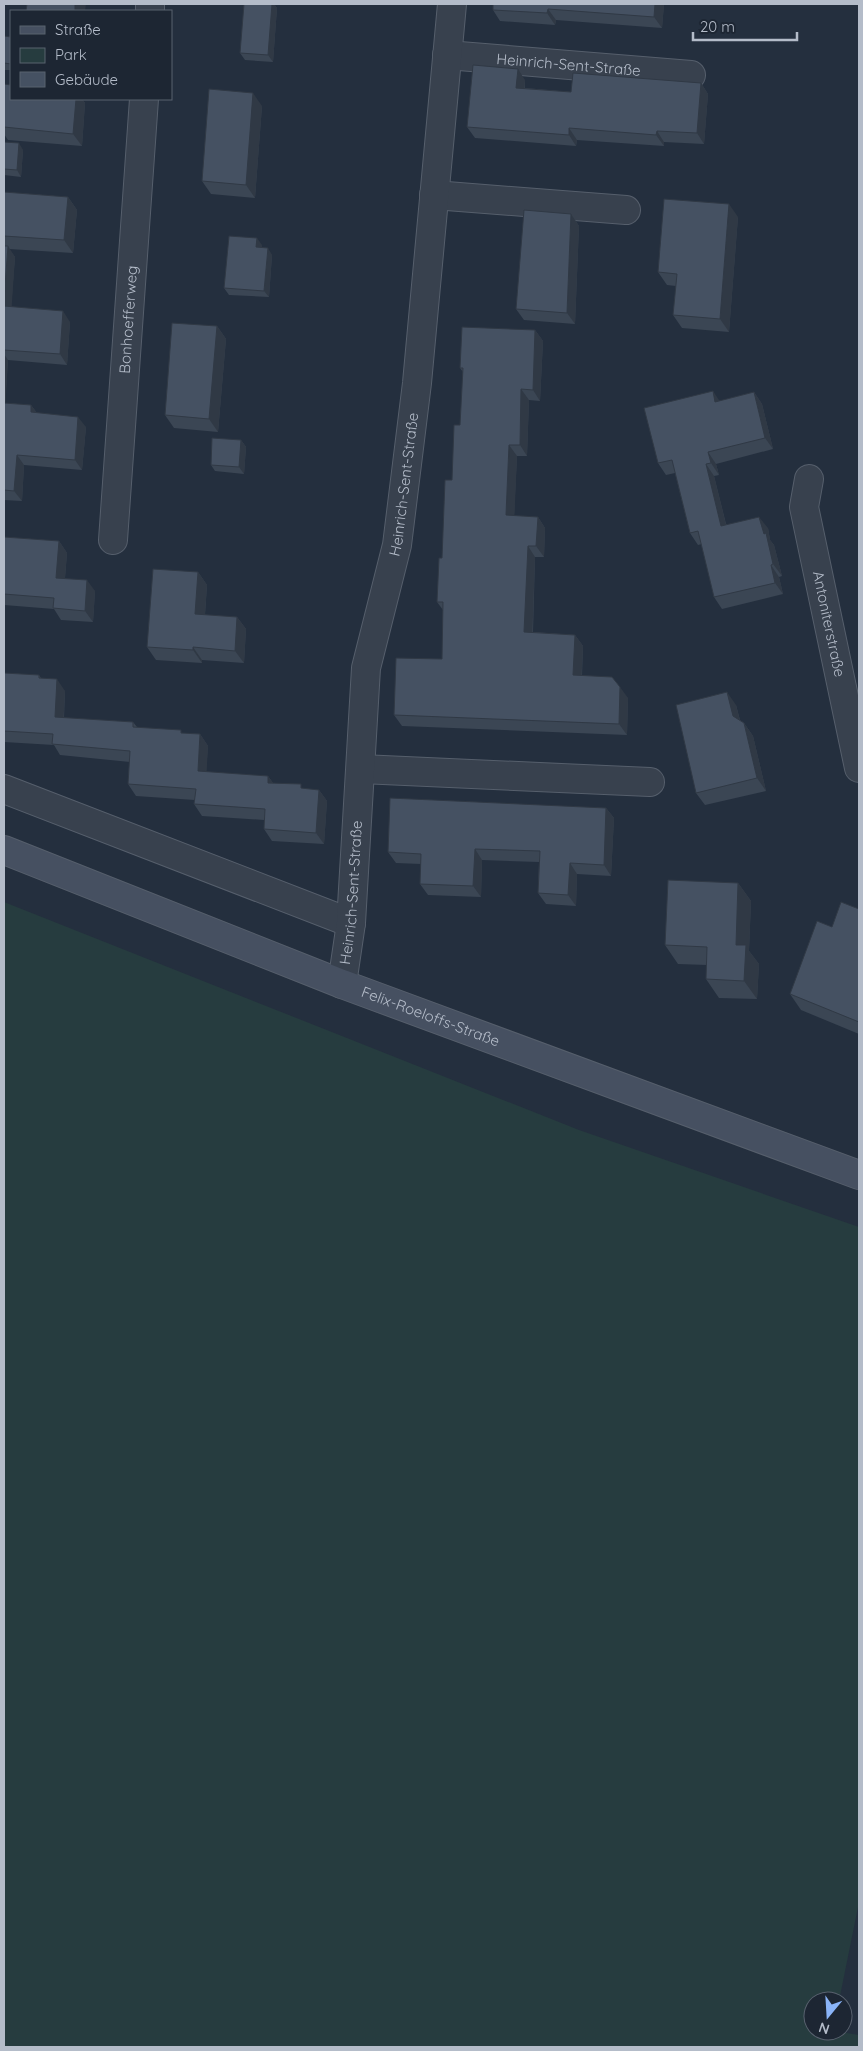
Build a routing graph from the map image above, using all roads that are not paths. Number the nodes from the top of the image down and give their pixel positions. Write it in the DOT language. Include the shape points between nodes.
graph roads {
  1 [pos="452,4"];
  2 [pos="448,55"];
  3 [pos="691,75"];
  4 [pos="144,100"];
  5 [pos="434,195"];
  6 [pos="626,210"];
  7 [pos="809,479"];
  8 [pos="113,540"];
  9 [pos="859,768"];
  10 [pos="361,769"];
  11 [pos="650,782"];
  12 [pos="4,789"];
  13 [pos="4,850"];
  14 [pos="351,923"];
  15 [pos="342,984"];
  16 [pos="859,1175"];
  1 -- 2 [label="street, Heinrich-Sent-Straße"];
  2 -- 3 [label="street, Heinrich-Sent-Straße"];
  2 -- 5 [label="street, Heinrich-Sent-Straße"];
  4 -- 8 [label="street, Bonhoefferweg"];
  5 -- 6 [label="street"];
  5 -- 10 [label="street, Heinrich-Sent-Straße" via="418,383 398,545 366,668"];
  7 -- 9 [label="street, Antoniterstraße" via="804,507"];
  10 -- 11 [label="street"];
  10 -- 14 [label="street, Heinrich-Sent-Straße"];
  12 -- 14 [label="street"];
  13 -- 15 [label="street, Felix-Roeloffs-Straße"];
  14 -- 15 [label="street, Heinrich-Sent-Straße"];
  15 -- 16 [label="street, Felix-Roeloffs-Straße"];
}
